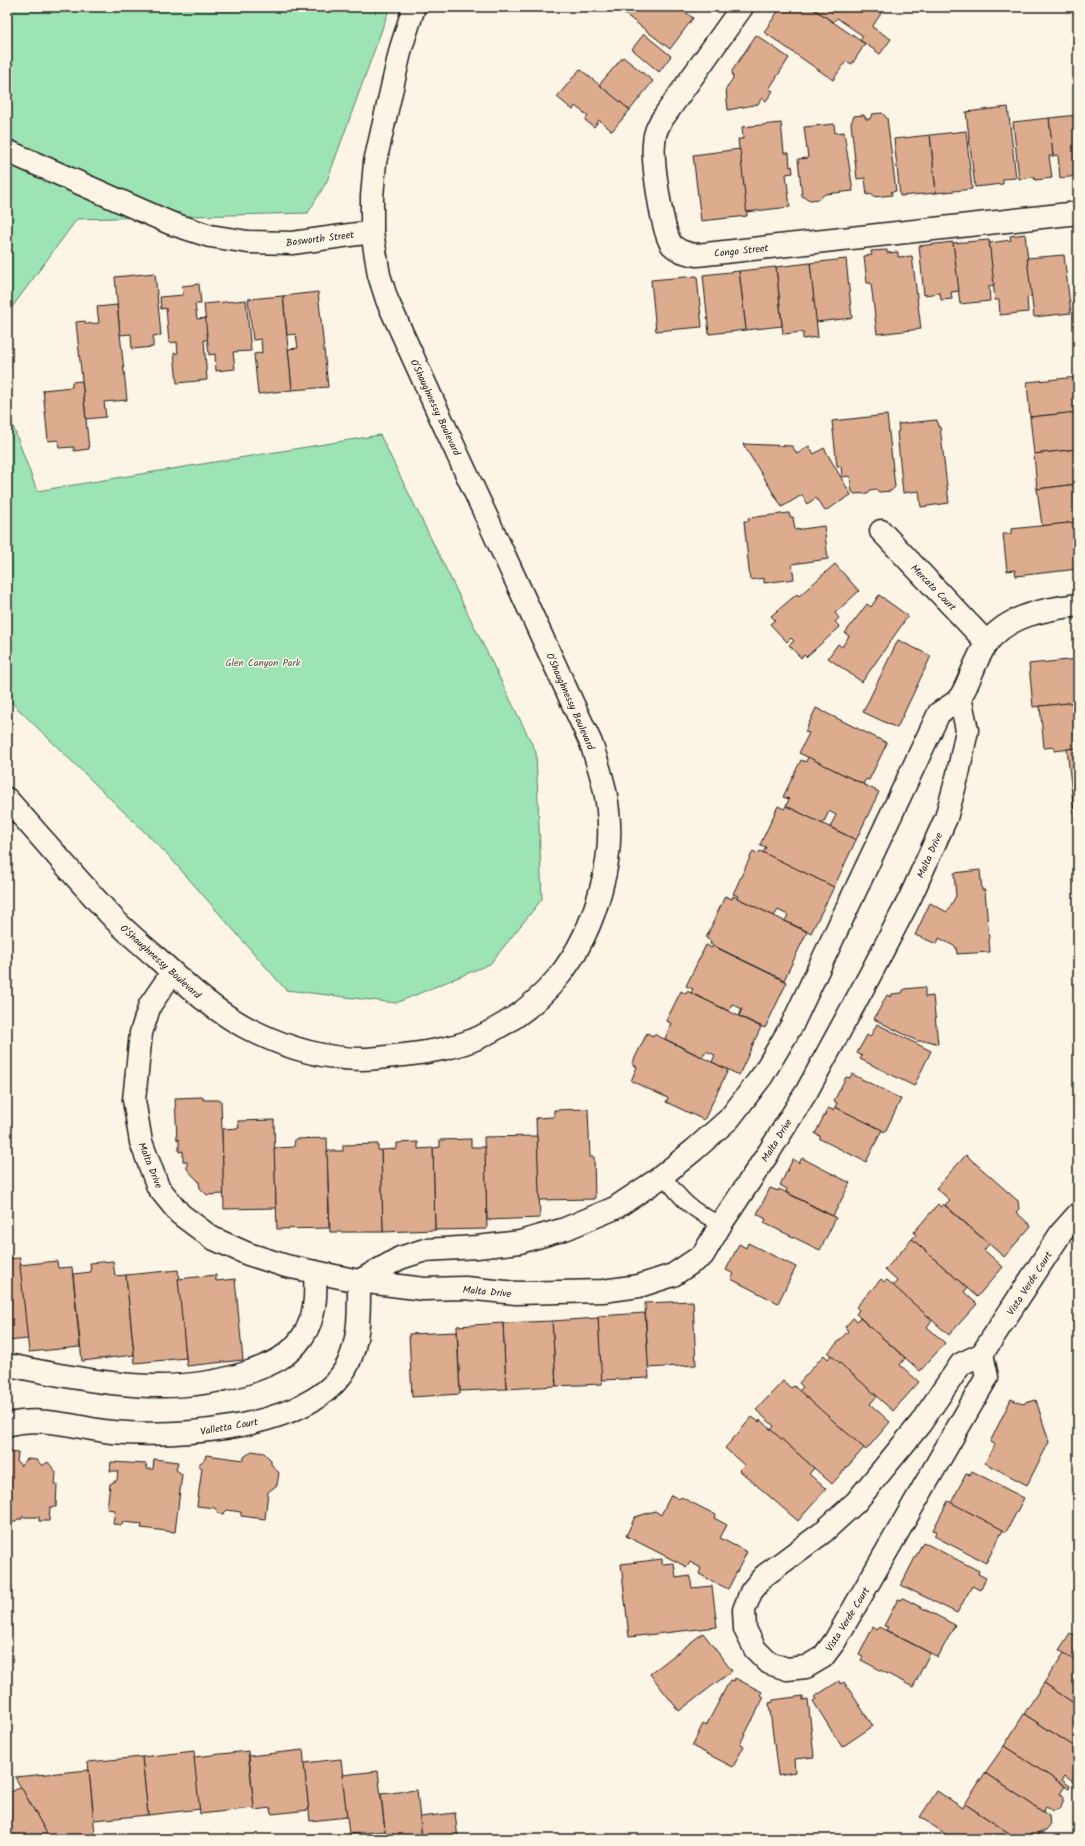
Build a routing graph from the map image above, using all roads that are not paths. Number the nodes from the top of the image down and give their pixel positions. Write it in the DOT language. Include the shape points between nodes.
graph roads {
  1 [pos="414,7"];
  2 [pos="742,7"];
  3 [pos="7,151"];
  4 [pos="1078,213"];
  5 [pos="372,232"];
  6 [pos="881,531"];
  7 [pos="1078,605"];
  8 [pos="987,643"];
  9 [pos="960,697"];
  10 [pos="7,799"];
  11 [pos="172,973"];
  12 [pos="663,1175"];
  13 [pos="1078,1214"];
  14 [pos="722,1224"];
  15 [pos="315,1272"];
  16 [pos="359,1281"];
  17 [pos="982,1354"];
  18 [pos="7,1365"];
  19 [pos="7,1425"];
  1 -- 5 [label="street" via="401,48 375,162"];
  2 -- 4 [label="street, Congo Street" via="665,115 656,132 654,153 664,227 669,240 678,250 697,255"];
  3 -- 5 [label="street, Bosworth Street" via="170,223 210,236 248,242 292,243"];
  5 -- 11 [label="street, O'Shaughnessy Boulevard" via="379,275 387,300 591,744 602,778 608,811 605,876 596,910 571,962 553,984 529,1006 479,1037 447,1048 416,1053 363,1059 311,1052 280,1042 254,1032 225,1015 190,990"];
  6 -- 8 [label="street, Mercato Court"];
  7 -- 8 [label="street" via="1027,614 1006,626"];
  8 -- 9 [label="street"];
  9 -- 12 [label="street" via="939,713 792,1025 762,1076 729,1119"];
  9 -- 14 [label="street, Malta Drive" via="967,730 958,774 943,824 895,926 807,1091"];
  10 -- 11 [label="street, O'Shaughnessy Boulevard" via="116,921"];
  11 -- 15 [label="street, Malta Drive" via="150,1005 140,1033 134,1100 141,1142 158,1187 180,1214 212,1238 248,1254"];
  12 -- 14 [label="lane" via="700,1215"];
  12 -- 16 [label="street" via="615,1208 566,1229 520,1242 425,1250 400,1258"];
  13 -- 17 [label="street, Vista Verde Court" via="1061,1233"];
  14 -- 16 [label="street, Malta Drive" via="703,1255 673,1275 639,1286 602,1291 516,1293 465,1288 424,1289"];
  15 -- 16 [label="street, Malta Drive"];
  15 -- 18 [label="street" via="316,1300 304,1336 292,1350 274,1363 241,1375 201,1384 157,1387 119,1385"];
  16 -- 19 [label="street, Valletta Court" via="358,1334 347,1365 327,1391 298,1408 256,1422 206,1431 112,1432 42,1421"];
  17 -- 17 [label="street, Vista Verde Court" via="961,1364 920,1424 856,1502 822,1534 764,1576 751,1592 744,1610 745,1629 755,1649 769,1663 787,1669 806,1666 823,1657 836,1641 987,1377"];
}
